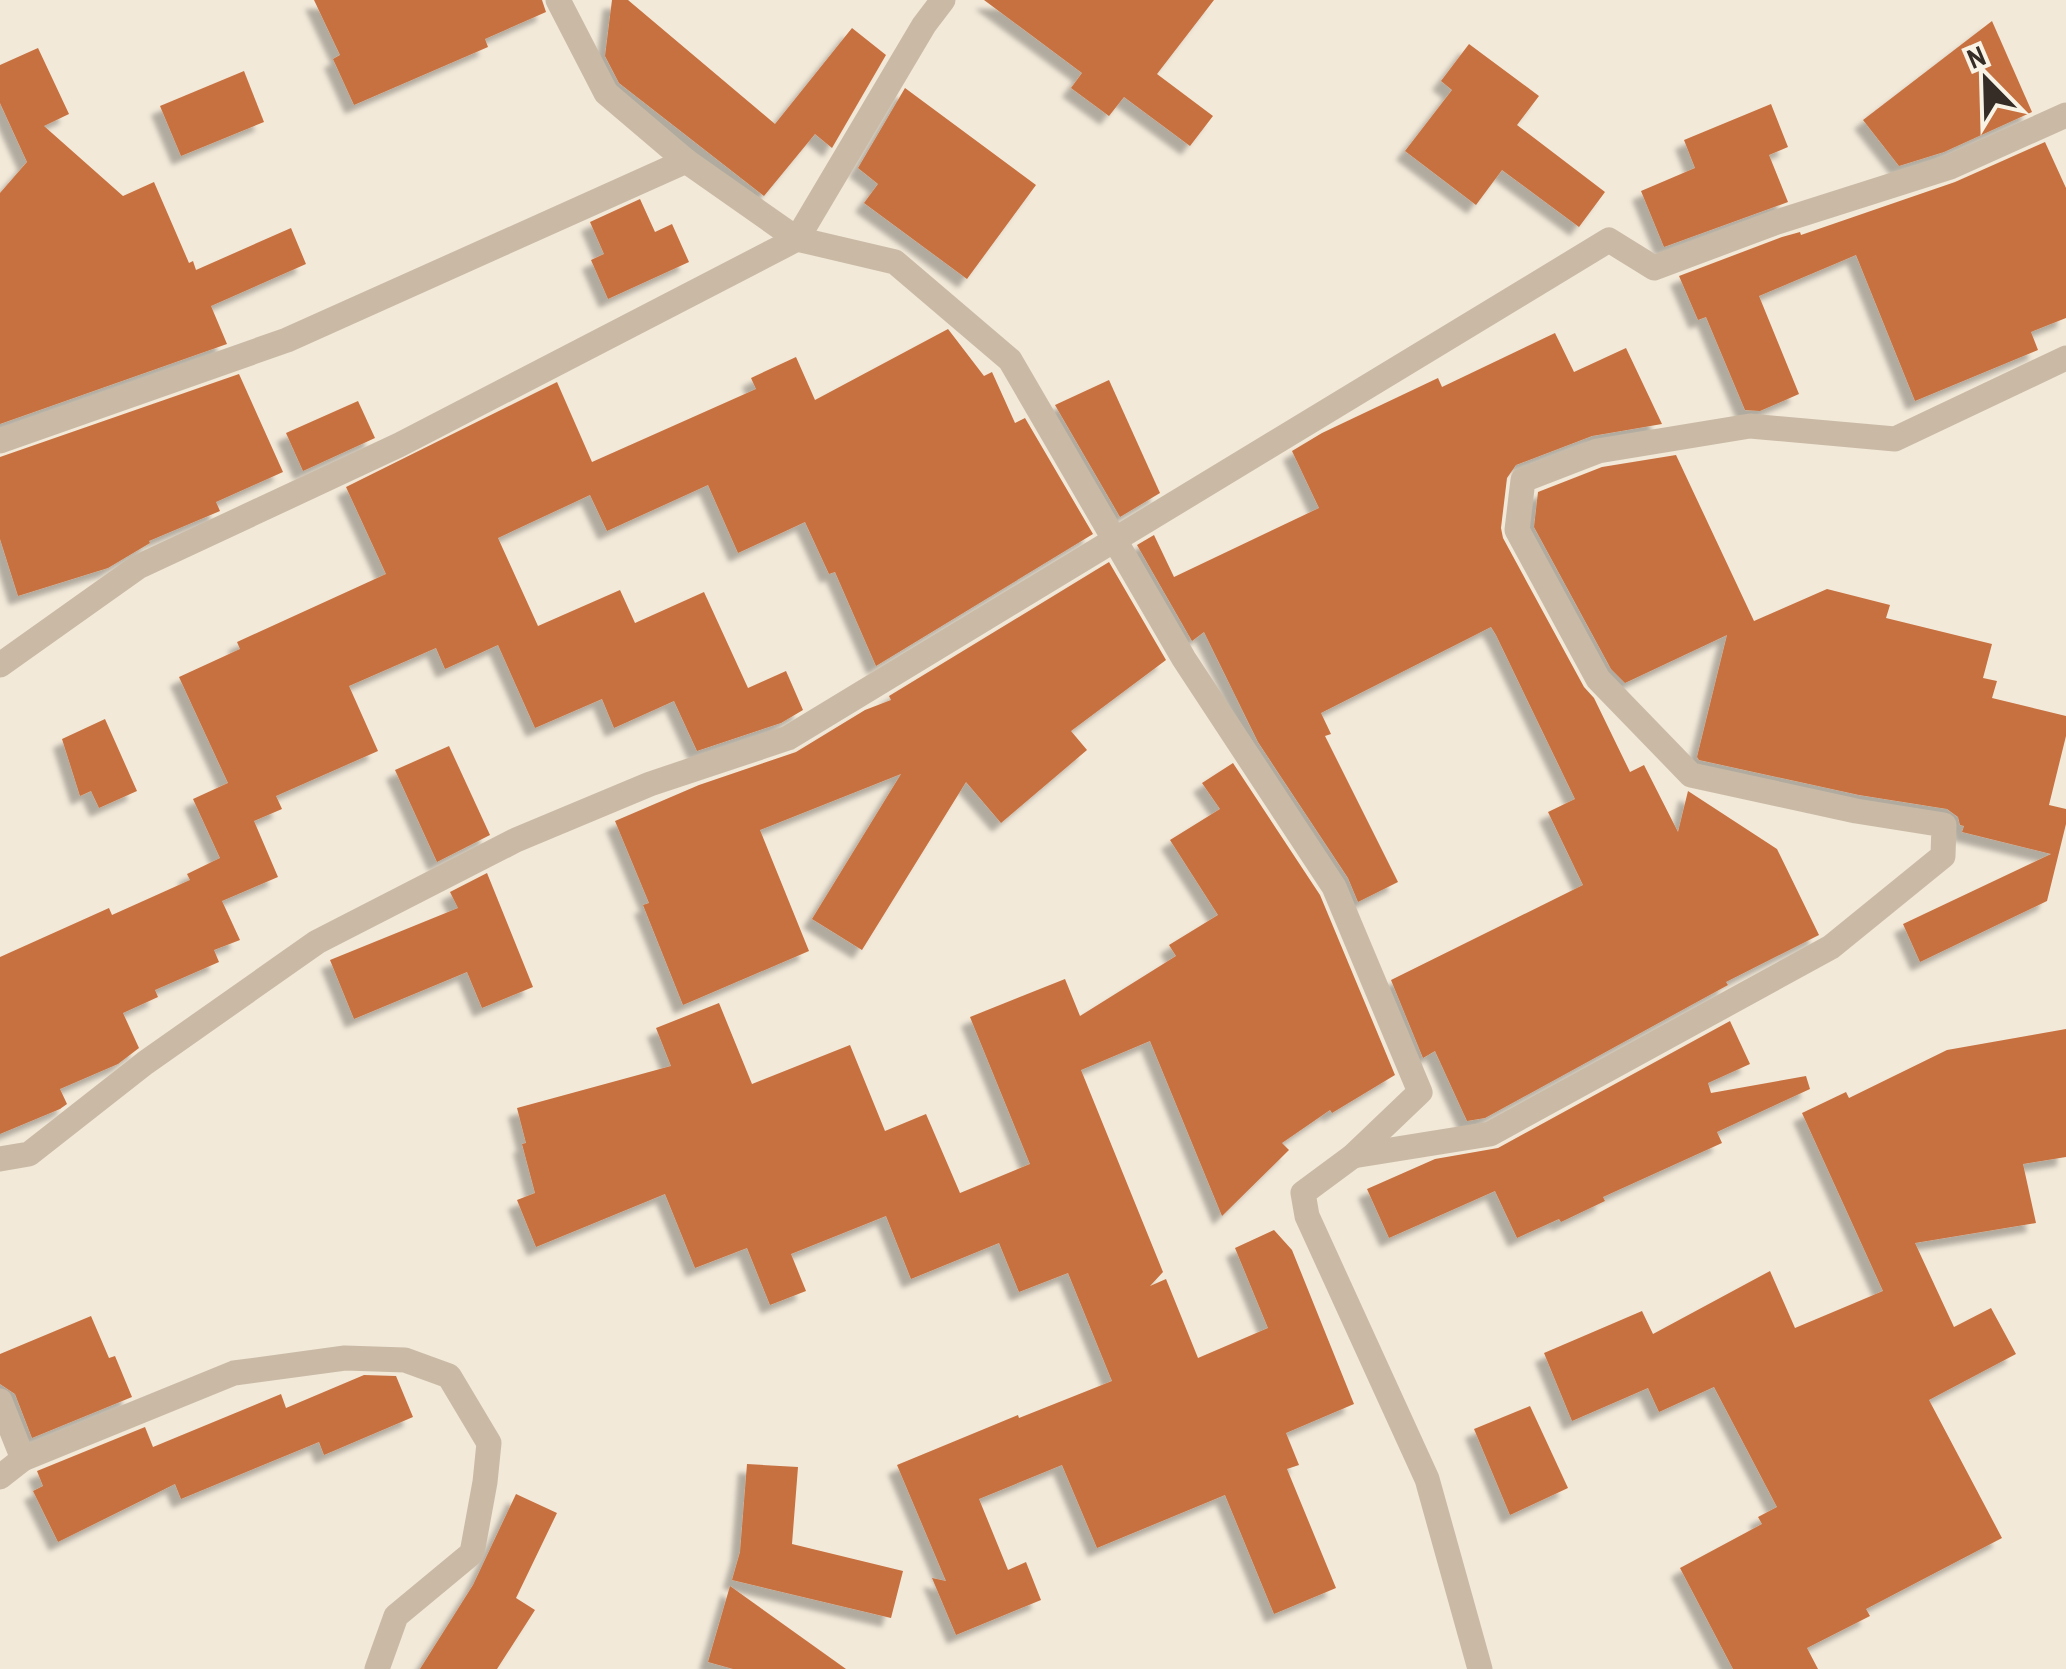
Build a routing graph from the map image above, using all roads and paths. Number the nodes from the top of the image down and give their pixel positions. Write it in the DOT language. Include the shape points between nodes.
graph roads {
  1 [pos="558,0"];
  2 [pos="943,0"];
  3 [pos="2066,115"];
  4 [pos="686,161"];
  5 [pos="797,238"];
  6 [pos="2066,358"];
  7 [pos="0,441"];
  8 [pos="1114,539"];
  9 [pos="0,664"];
  10 [pos="1352,1156"];
  11 [pos="0,1160"];
  12 [pos="0,1401"];
  13 [pos="23,1458"];
  14 [pos="0,1477"];
  15 [pos="377,1669"];
  16 [pos="1480,1669"];
  1 -- 4 [label="street" via="606,93"];
  2 -- 5 [label="street"];
  3 -- 8 [label="street" via="1950,167 1654,268 1610,240"];
  4 -- 5 [label="street"];
  4 -- 7 [label="street" via="286,340"];
  5 -- 8 [label="street" via="895,262 1010,360"];
  5 -- 9 [label="street" via="399,445 138,567"];
  6 -- 10 [label="street" via="1894,439 1750,426 1598,451 1523,480 1517,530 1598,679 1691,775 1944,825 1943,856 1831,947 1490,1134"];
  8 -- 10 [label="street" via="1334,888 1420,1092"];
  8 -- 11 [label="street" via="788,738 650,784 516,840 317,942 29,1154"];
  10 -- 16 [label="street" via="1304,1192 1307,1216 1427,1479"];
  12 -- 13 [label="street"];
  13 -- 14 [label="street"];
  13 -- 15 [label="street" via="234,1374 346,1358 405,1360 450,1376 488,1443 472,1553 396,1616"];
}
